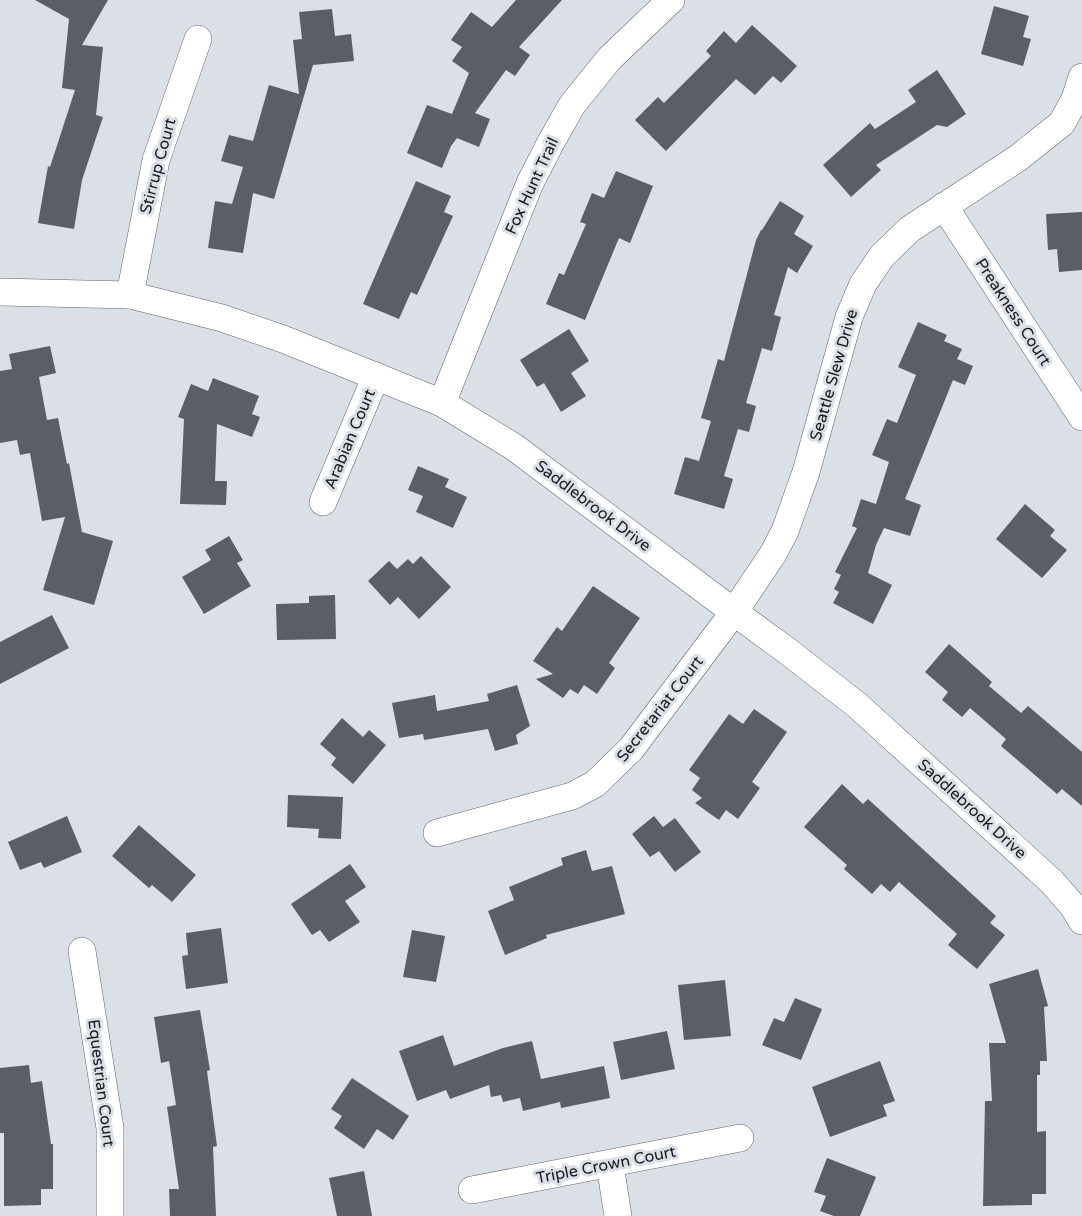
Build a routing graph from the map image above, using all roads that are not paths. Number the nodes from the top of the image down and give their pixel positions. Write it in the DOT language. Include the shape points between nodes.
graph roads {
  1 [pos="671,0"];
  2 [pos="198,39"];
  3 [pos="1082,77"];
  4 [pos="944,206"];
  5 [pos="0,292"];
  6 [pos="130,295"];
  7 [pos="376,376"];
  8 [pos="442,403"];
  9 [pos="1082,417"];
  10 [pos="323,502"];
  11 [pos="734,612"];
  12 [pos="437,833"];
  13 [pos="1082,921"];
  14 [pos="82,951"];
  15 [pos="740,1138"];
  16 [pos="610,1165"];
  17 [pos="471,1190"];
  18 [pos="110,1216"];
  19 [pos="618,1216"];
  1 -- 8 [label="street, Fox Hunt Trail" via="610,58 572,105 530,183"];
  2 -- 6 [label="street, Stirrup Court" via="156,160"];
  3 -- 4 [label="street, Seattle Slew Drive" via="1062,123 1018,158"];
  4 -- 9 [label="street, Preakness Court"];
  4 -- 11 [label="street, Seattle Slew Drive" via="909,229 882,256 863,284 849,317 806,472 785,531"];
  5 -- 6 [label="street, Saddlebrook Drive"];
  6 -- 7 [label="street, Saddlebrook Drive" via="222,318"];
  7 -- 8 [label="street, Saddlebrook Drive"];
  7 -- 10 [label="street, Arabian Court"];
  8 -- 11 [label="street, Saddlebrook Drive" via="514,447"];
  11 -- 12 [label="street, Secretariat Court" via="631,749 595,784 572,796"];
  11 -- 13 [label="street, Saddlebrook Drive" via="857,705 927,767 1052,882"];
  14 -- 18 [label="street, Equestrian Court" via="110,1128"];
  15 -- 16 [label="street, Triple Crown Court"];
  16 -- 17 [label="street, Triple Crown Court"];
  16 -- 19 [label="street"];
}
